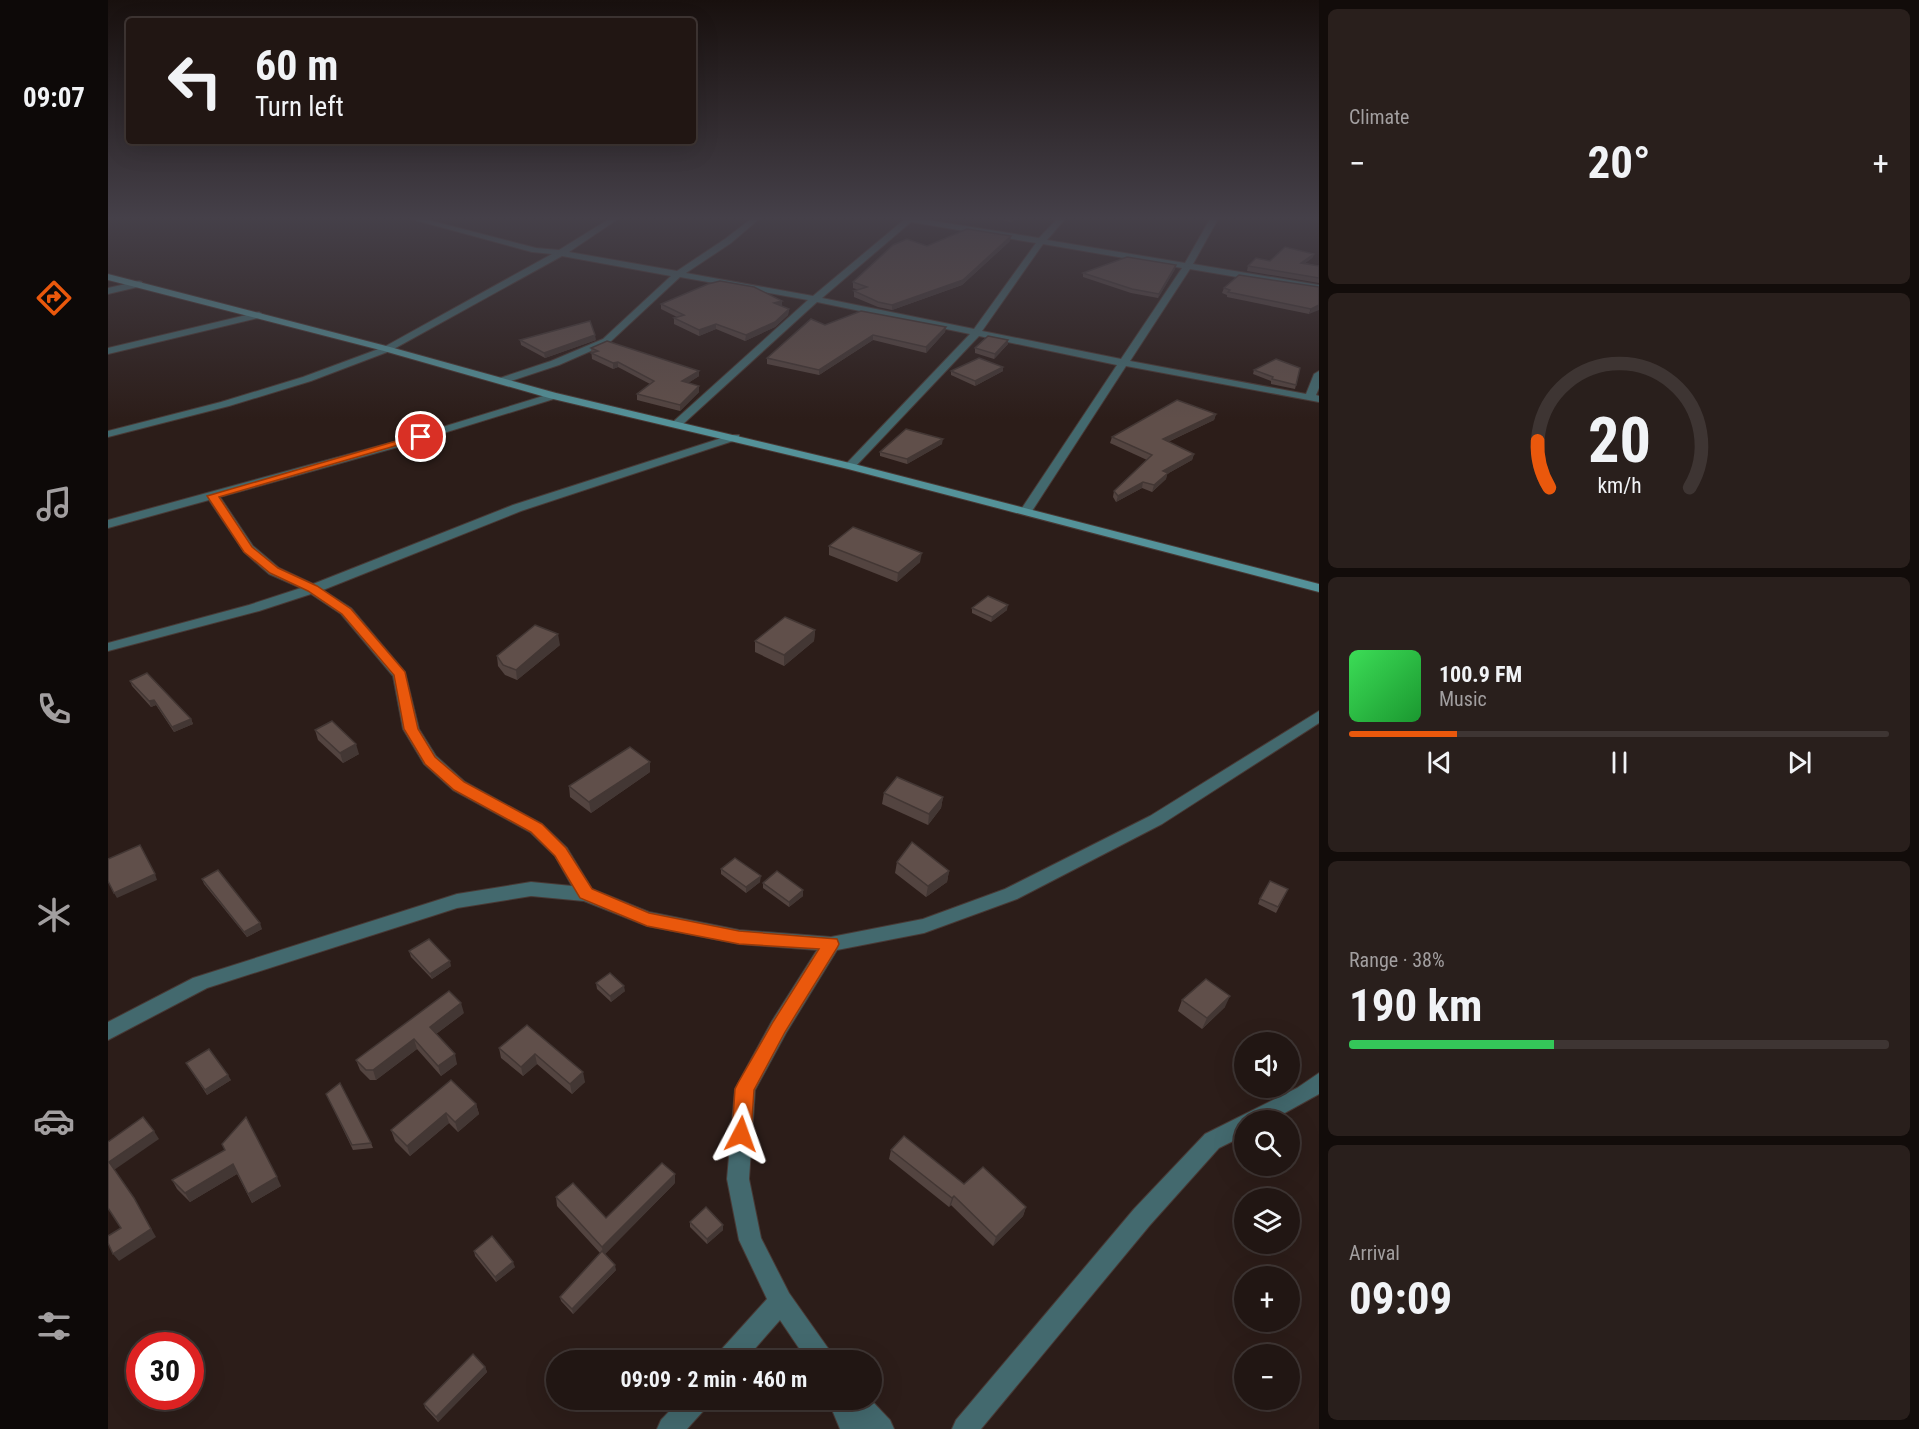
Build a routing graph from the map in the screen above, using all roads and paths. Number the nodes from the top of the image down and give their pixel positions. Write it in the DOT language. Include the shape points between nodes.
graph roads {
  1 [pos="132,286"];
  2 [pos="146,286"];
  3 [pos="502,286"];
  4 [pos="665,286"];
  5 [pos="738,286"];
  6 [pos="831,286"];
  7 [pos="1009,286"];
  8 [pos="1174,286"];
  9 [pos="108,291"];
  10 [pos="815,299"];
  11 [pos="259,315"];
  12 [pos="976,333"];
  13 [pos="387,349"];
  14 [pos="108,351"];
  15 [pos="1124,363"];
  16 [pos="1319,374"];
  17 [pos="501,381"];
  18 [pos="553,396"];
  19 [pos="1314,399"];
  20 [pos="678,423"];
  21 [pos="108,434"];
  22 [pos="735,437"];
  23 [pos="850,465"];
  24 [pos="213,496"];
  25 [pos="1026,511"];
  26 [pos="108,524"];
  27 [pos="1319,588"];
  28 [pos="312,589"];
  29 [pos="108,647"];
  30 [pos="1319,716"];
  31 [pos="586,894"];
  32 [pos="831,944"];
  33 [pos="108,1032"];
  34 [pos="1319,1082"];
  35 [pos="1272,1110"];
  36 [pos="1234,1130"];
  37 [pos="781,1301"];
  38 [pos="738,1350"];
  39 [pos="814,1350"];
  40 [pos="687,1410"];
  41 [pos="844,1410"];
  42 [pos="863,1410"];
  43 [pos="670,1429"];
  44 [pos="853,1429"];
  45 [pos="881,1429"];
  46 [pos="965,1429"];
  1 -- 9 [label="street"];
  2 -- 11 [label="street"];
  3 -- 13 [label="street"];
  4 -- 17 [label="street" via="606,341"];
  5 -- 10 [label="street"];
  6 -- 10 [label="street"];
  7 -- 12 [label="street"];
  8 -- 15 [label="street"];
  10 -- 12 [label="street"];
  10 -- 20 [label="street"];
  11 -- 13 [label="street"];
  11 -- 14 [label="street"];
  12 -- 15 [label="street"];
  12 -- 23 [label="street"];
  13 -- 17 [label="street"];
  13 -- 21 [label="street" via="307,380"];
  15 -- 19 [label="street"];
  15 -- 25 [label="street"];
  16 -- 19 [label="street"];
  17 -- 18 [label="street"];
  18 -- 20 [label="street"];
  18 -- 24 [label="street"];
  20 -- 22 [label="street"];
  22 -- 23 [label="street"];
  22 -- 28 [label="street" via="517,508"];
  23 -- 25 [label="street"];
  24 -- 26 [label="street"];
  24 -- 28 [label="street" via="248,549 274,571"];
  25 -- 27 [label="street"];
  28 -- 29 [label="street"];
  28 -- 31 [label="street" via="346,611 400,675 411,729 430,760 459,786 536,828 561,852"];
  30 -- 32 [label="street" via="1156,820 1011,894 924,926"];
  31 -- 32 [label="street" via="647,919 739,937"];
  31 -- 33 [label="street" via="531,889 457,902 200,983"];
  32 -- 37 [label="street" via="745,1089 738,1179 750,1240"];
  34 -- 35 [label="street"];
  36 -- 46 [label="street" via="1212,1141 1150,1209"];
  37 -- 38 [label="street"];
  37 -- 39 [label="street"];
  40 -- 43 [label="street"];
  41 -- 44 [label="street"];
  42 -- 45 [label="street"];
}
